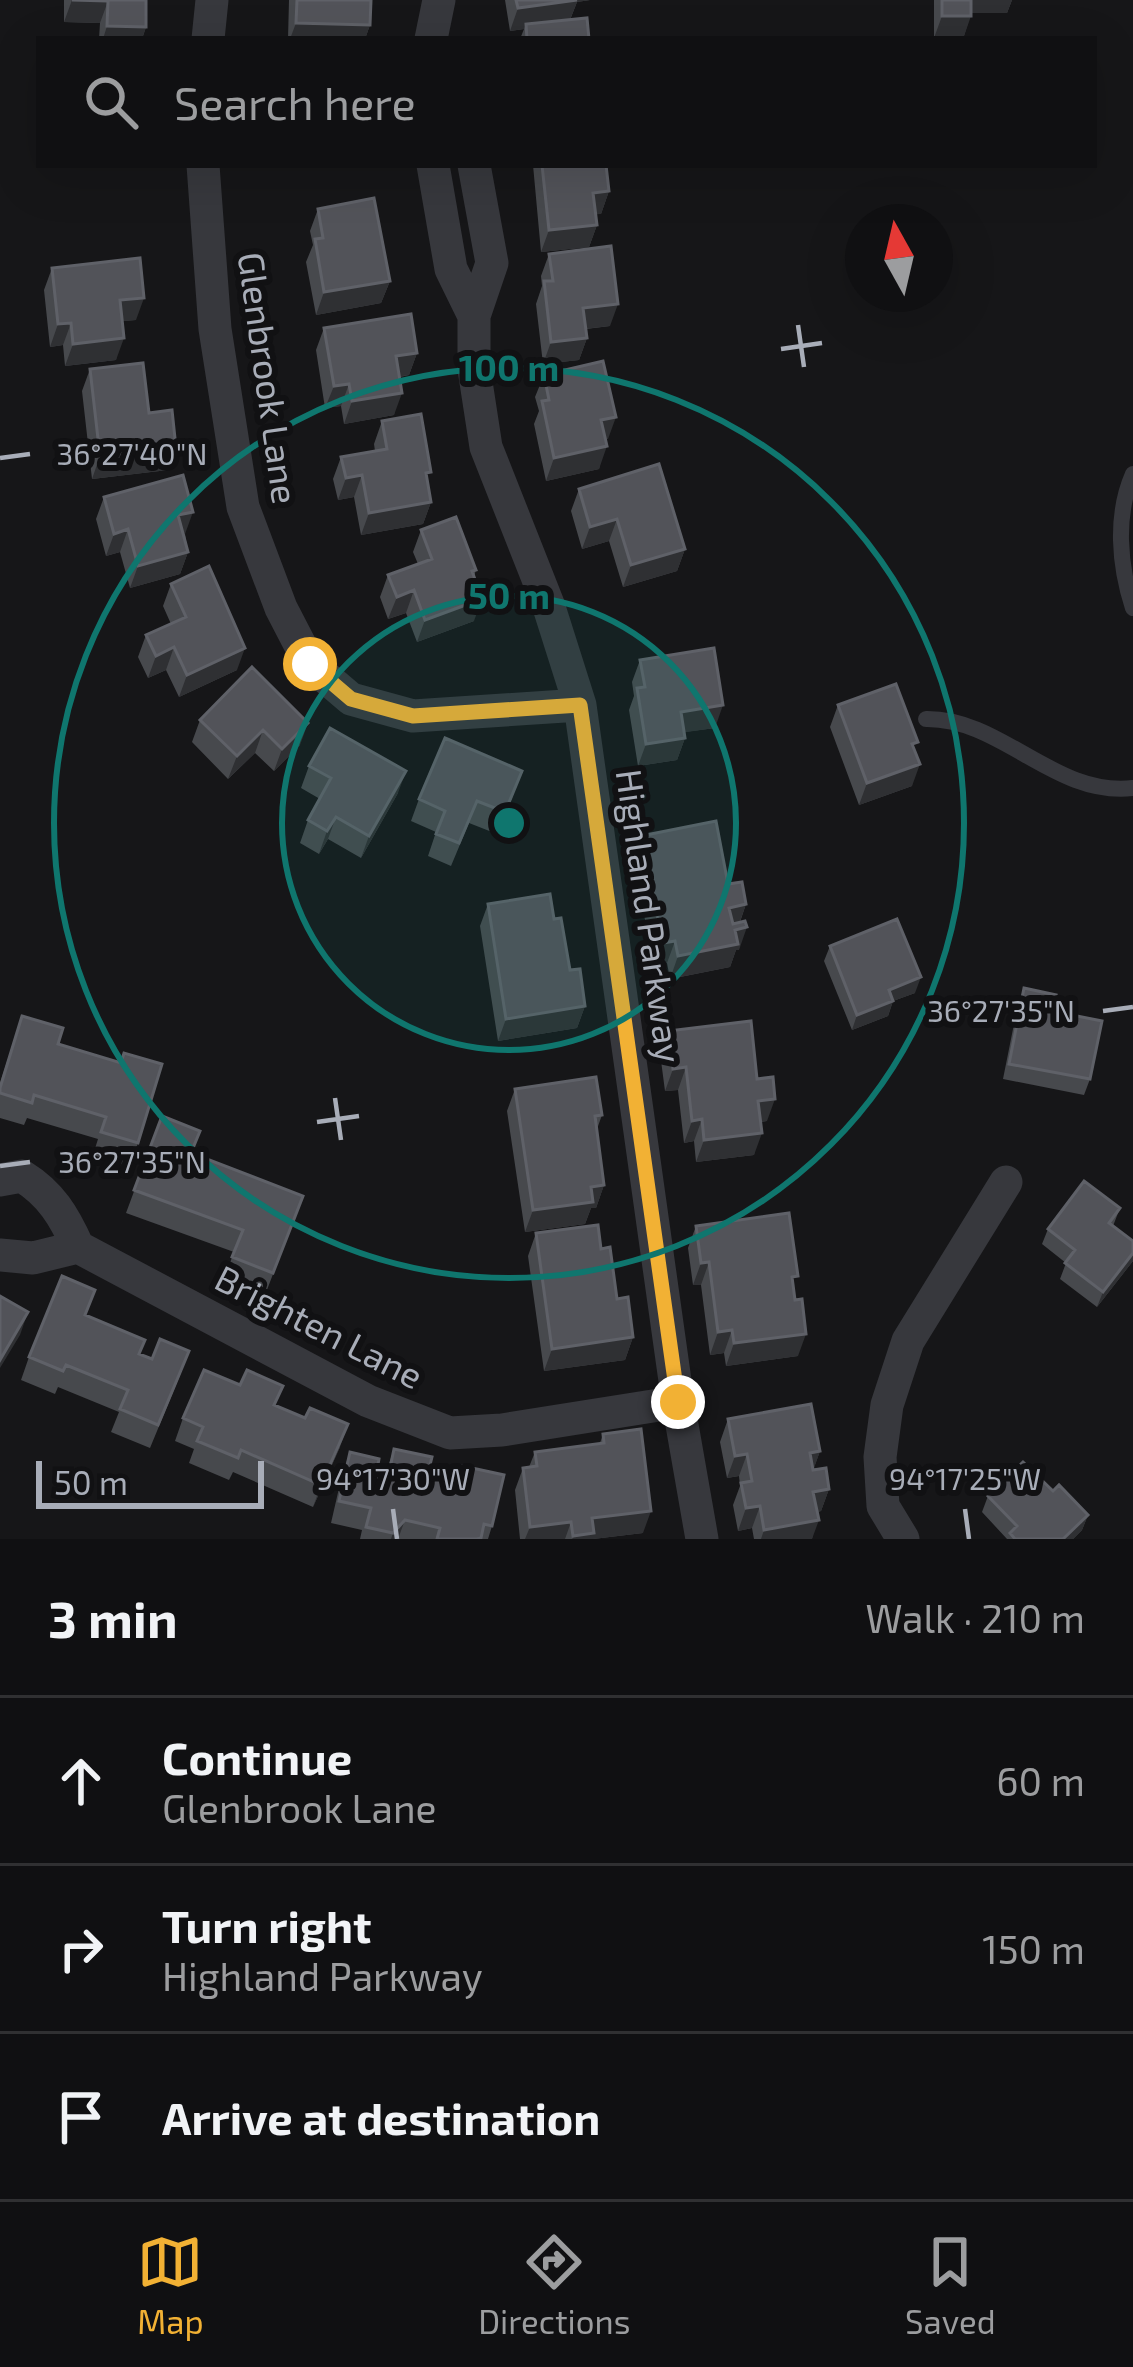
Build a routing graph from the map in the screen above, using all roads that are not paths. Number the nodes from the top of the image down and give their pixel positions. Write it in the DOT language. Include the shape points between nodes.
graph roads {
  1 [pos="212,0"];
  2 [pos="208,36"];
  3 [pos="203,168"];
  4 [pos="434,168"];
  5 [pos="475,168"];
  6 [pos="474,316"];
  7 [pos="1133,474"];
  8 [pos="1133,608"];
  9 [pos="580,705"];
  10 [pos="926,719"];
  11 [pos="1133,788"];
  12 [pos="0,1180"];
  13 [pos="1006,1182"];
  14 [pos="79,1247"];
  15 [pos="0,1255"];
  16 [pos="678,1402"];
  17 [pos="702,1539"];
  18 [pos="903,1539"];
  1 -- 2 [label="street"];
  3 -- 9 [label="street, Glenbrook Lane" via="214,329 243,508 310,664 351,699 413,716"];
  4 -- 6 [label="street, Highland Parkway" via="451,269"];
  5 -- 6 [label="street, Highland Parkway" via="492,262"];
  6 -- 9 [label="street, Highland Parkway" via="486,447"];
  7 -- 8 [label="lane" via="1121,542"];
  9 -- 16 [label="street, Highland Parkway"];
  10 -- 11 [label="lane" via="967,723 1082,784"];
  12 -- 14 [label="street" via="22,1176 44,1190"];
  13 -- 18 [label="street" via="908,1341 887,1405 883,1506"];
  14 -- 15 [label="street" via="34,1258"];
  14 -- 16 [label="street, Brighten Lane" via="368,1401 450,1432"];
  16 -- 17 [label="street, Highland Parkway"];
}
